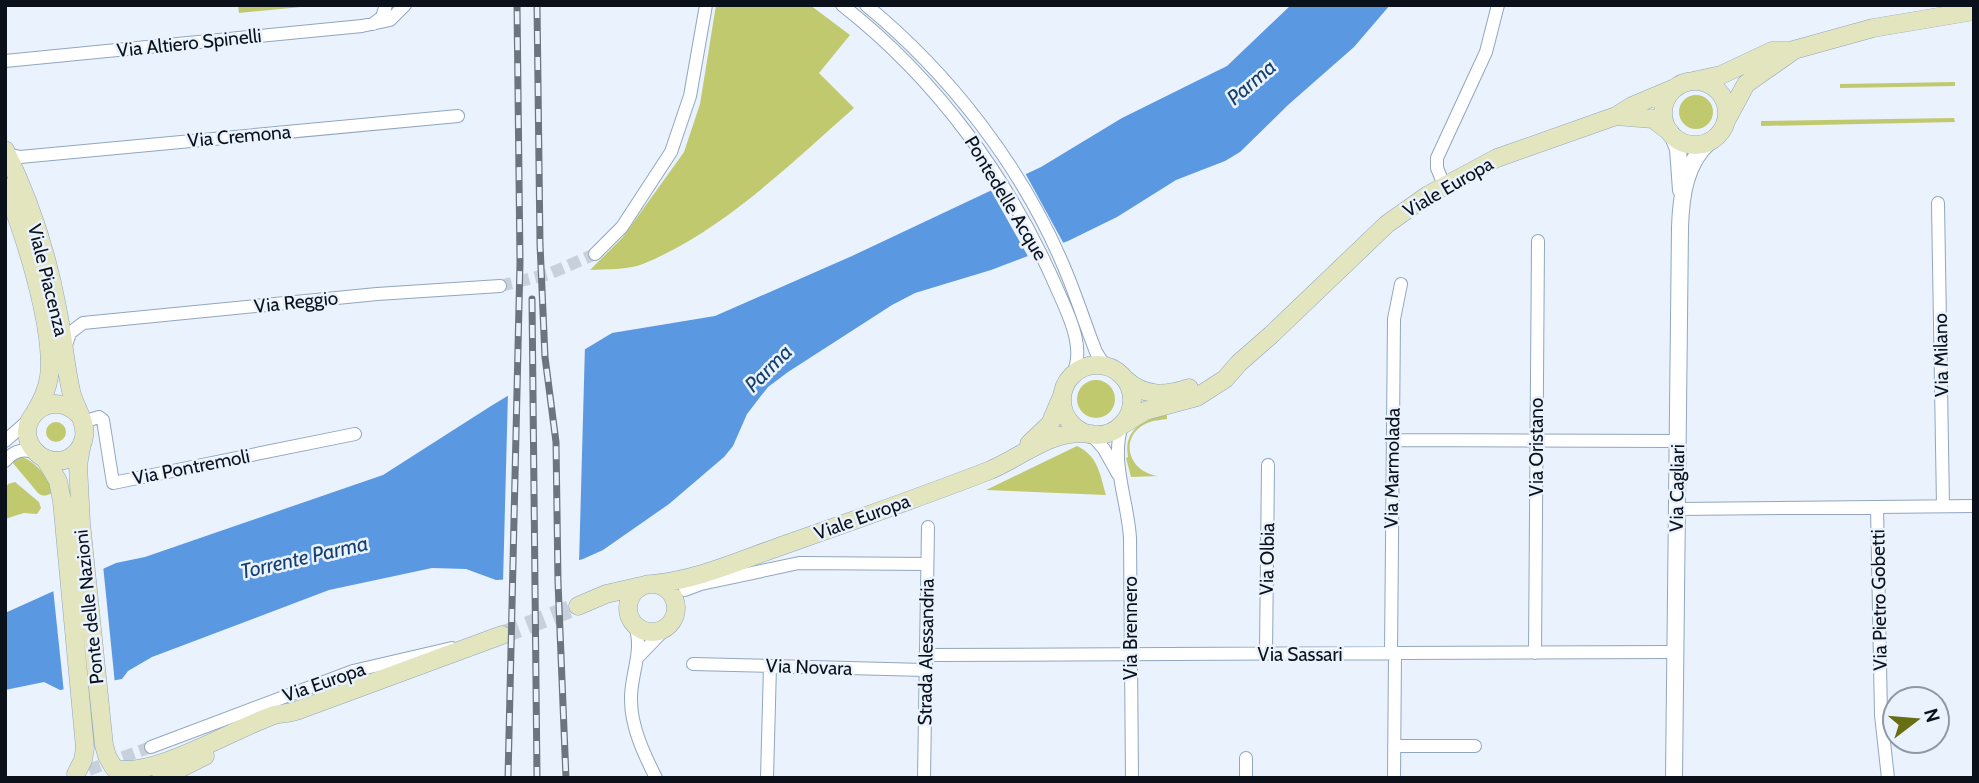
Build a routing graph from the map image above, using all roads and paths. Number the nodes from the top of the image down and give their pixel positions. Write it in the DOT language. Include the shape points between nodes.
graph roads {
  1 [pos="386,5"];
  2 [pos="405,5"];
  3 [pos="706,5"];
  4 [pos="842,5"];
  5 [pos="866,5"];
  6 [pos="1498,5"];
  7 [pos="1974,11"];
  8 [pos="373,24"];
  9 [pos="1793,51"];
  10 [pos="5,61"];
  11 [pos="1685,84"];
  12 [pos="458,116"];
  13 [pos="1616,116"];
  14 [pos="1725,124"];
  15 [pos="1672,134"];
  16 [pos="1710,141"];
  17 [pos="11,156"];
  18 [pos="1444,185"];
  19 [pos="5,187"];
  20 [pos="1682,198"];
  21 [pos="1938,203"];
  22 [pos="1538,241"];
  23 [pos="595,254"];
  24 [pos="1401,284"];
  25 [pos="500,286"];
  26 [pos="58,309"];
  27 [pos="93,322"];
  28 [pos="65,353"];
  29 [pos="1244,358"];
  30 [pos="1110,368"];
  31 [pos="1125,379"];
  32 [pos="1068,384"];
  33 [pos="32,416"];
  34 [pos="80,418"];
  35 [pos="1122,425"];
  36 [pos="1091,434"];
  37 [pos="355,435"];
  38 [pos="5,440"];
  39 [pos="1392,440"];
  40 [pos="1536,440"];
  41 [pos="1678,441"];
  42 [pos="82,443"];
  43 [pos="1022,452"];
  44 [pos="42,457"];
  45 [pos="5,461"];
  46 [pos="1268,465"];
  47 [pos="1120,479"];
  48 [pos="1943,506"];
  49 [pos="1974,506"];
  50 [pos="1877,507"];
  51 [pos="1677,509"];
  52 [pos="71,511"];
  53 [pos="928,527"];
  54 [pos="927,564"];
  55 [pos="700,575"];
  56 [pos="649,584"];
  57 [pos="685,590"];
  58 [pos="671,620"];
  59 [pos="633,622"];
  60 [pos="502,635"];
  61 [pos="483,642"];
  62 [pos="1675,652"];
  63 [pos="1393,653"];
  64 [pos="1535,653"];
  65 [pos="1130,654"];
  66 [pos="1266,654"];
  67 [pos="925,655"];
  68 [pos="637,658"];
  69 [pos="694,664"];
  70 [pos="770,666"];
  71 [pos="925,670"];
  72 [pos="296,711"];
  73 [pos="1394,746"];
  74 [pos="1475,746"];
  75 [pos="151,747"];
  76 [pos="1246,758"];
  77 [pos="118,773"];
  78 [pos="75,776"];
  79 [pos="161,778"];
  80 [pos="656,778"];
  81 [pos="767,778"];
  82 [pos="924,778"];
  83 [pos="1132,778"];
  84 [pos="1246,778"];
  85 [pos="1394,778"];
  86 [pos="1674,778"];
  87 [pos="1888,778"];
  1 -- 8 [label="street"];
  2 -- 8 [label="street" via="390,20"];
  3 -- 23 [label="street" via="690,96 671,152 622,227"];
  4 -- 32 [label="street, Pontedelle Acque" via="904,60 970,136 1022,216 1061,297 1078,352"];
  5 -- 30 [label="street" via="915,50 972,114 1020,183 1064,267 1094,347"];
  6 -- 18 [label="street" via="1486,52 1438,153 1437,168"];
  7 -- 9 [label="main road, Viale Europa" via="1873,28"];
  8 -- 10 [label="street, Via Altiero Spinelli"];
  9 -- 11 [label="main road, Viale Europa" via="1769,52 1721,75"];
  9 -- 14 [label="main road, Viale Europa" via="1746,84"];
  11 -- 13 [label="main road, Viale Europa"];
  11 -- 14 [label="main road" via="1704,82 1719,91 1727,107"];
  11 -- 15 [label="main road" via="1669,95 1664,106 1665,123"];
  12 -- 17 [label="street, Via Cremona"];
  13 -- 15 [label="main road, Viale Europa" via="1653,119"];
  13 -- 18 [label="main road, Viale Europa" via="1509,153"];
  14 -- 16 [label="main road, Viale Europa"];
  15 -- 16 [label="main road, Viale Europa" via="1691,144"];
  15 -- 20 [label="street, Via Cagliari" via="1678,149"];
  16 -- 20 [label="street, Via Cagliari" via="1692,162"];
  17 -- 26 [label="main road, Viale Piacenza"];
  18 -- 29 [label="main road, Viale Europa" via="1394,218"];
  19 -- 33 [label="main road, Viale Piacenza" via="34,273 48,343 48,384"];
  20 -- 41 [label="street, Via Cagliari"];
  21 -- 48 [label="street, Via Milano"];
  22 -- 40 [label="street, Via Oristano"];
  24 -- 39 [label="street, Via Marmolada" via="1394,319"];
  25 -- 27 [label="street, Via Reggio"];
  26 -- 27 [label="street, Via Reggio" via="64,318"];
  26 -- 28 [label="main road, Viale Piacenza"];
  27 -- 28 [label="street, Via Reggio" via="79,324 70,333"];
  28 -- 34 [label="main road, Viale Piacenza"];
  29 -- 31 [label="main road, Viale Europa" via="1198,384 1173,392 1146,393"];
  29 -- 35 [label="main road, Viale Europa" via="1224,379 1196,397 1144,411"];
  30 -- 31 [label="main road"];
  30 -- 32 [label="main road" via="1086,367"];
  31 -- 35 [label="main road" via="1132,403"];
  32 -- 36 [label="main road" via="1063,406 1069,421"];
  32 -- 43 [label="main road, Viale Europa" via="1052,420"];
  33 -- 34 [label="main road" via="58,404"];
  33 -- 38 [label="street"];
  33 -- 44 [label="main road" via="29,440"];
  34 -- 37 [label="street, Via Pontremoli" via="99,416 103,420 113,483"];
  34 -- 42 [label="main road, Viale Piacenza" via="85,431"];
  35 -- 36 [label="main road"];
  35 -- 47 [label="street, Via Brennero"];
  36 -- 43 [label="main road, Viale Europa" via="1063,434"];
  36 -- 47 [label="street, Via Brennero"];
  39 -- 40 [label="street"];
  39 -- 63 [label="street, Via Marmolada"];
  40 -- 41 [label="street"];
  40 -- 64 [label="street, Via Oristano"];
  41 -- 51 [label="street, Via Cagliari"];
  42 -- 44 [label="main road" via="70,457 58,461"];
  42 -- 52 [label="main road, Ponte delle Nazioni"];
  43 -- 55 [label="main road, Viale Europa" via="980,474"];
  44 -- 45 [label="street" via="22,450"];
  44 -- 52 [label="main road, Ponte delle Nazioni"];
  46 -- 66 [label="street, Via Olbia"];
  47 -- 65 [label="street, Via Brennero" via="1129,531"];
  48 -- 49 [label="street"];
  48 -- 50 [label="street"];
  50 -- 51 [label="street"];
  50 -- 87 [label="street, Via Pietro Gobetti" via="1881,715"];
  51 -- 62 [label="street, Via Cagliari"];
  52 -- 77 [label="main road, Ponte delle Nazioni" via="104,745"];
  52 -- 78 [label="main road, Ponte delle Nazioni" via="85,748"];
  53 -- 54 [label="street, Strada Alessandria"];
  54 -- 57 [label="street" via="799,563"];
  54 -- 67 [label="street, Strada Alessandria"];
  55 -- 56 [label="main road"];
  55 -- 57 [label="main road"];
  56 -- 58 [label="main road" via="671,593 676,603"];
  56 -- 59 [label="main road" via="629,601"];
  56 -- 59 [label="main road" via="583,604 607,603"];
  57 -- 58 [label="main road"];
  58 -- 59 [label="main road" via="652,632"];
  58 -- 68 [label="street"];
  59 -- 68 [label="street"];
  60 -- 61 [label="main road, Via Europa"];
  61 -- 72 [label="main road"];
  61 -- 75 [label="street, Via Europa" via="360,669"];
  62 -- 64 [label="street, Via Sassari"];
  62 -- 86 [label="street, Via Cagliari"];
  63 -- 64 [label="street, Via Sassari"];
  63 -- 66 [label="street, Via Sassari"];
  63 -- 73 [label="street, Via Marmolada"];
  65 -- 66 [label="street, Via Sassari"];
  65 -- 67 [label="street, Via Sassari"];
  65 -- 83 [label="street, Via Brennero"];
  67 -- 71 [label="street, Strada Alessandria"];
  68 -- 80 [label="street" via="631,684 632,715"];
  69 -- 70 [label="street, Via Novara"];
  70 -- 71 [label="street, Via Novara"];
  70 -- 81 [label="street"];
  71 -- 82 [label="street, Strada Alessandria"];
  72 -- 77 [label="main road, Via Europa" via="269,717 147,768"];
  72 -- 79 [label="main road, Via Europa"];
  73 -- 74 [label="street"];
  73 -- 85 [label="street, Via Marmolada"];
  76 -- 84 [label="street"];
  77 -- 78 [label="main road, Via Europa" via="104,763 91,763"];
}
